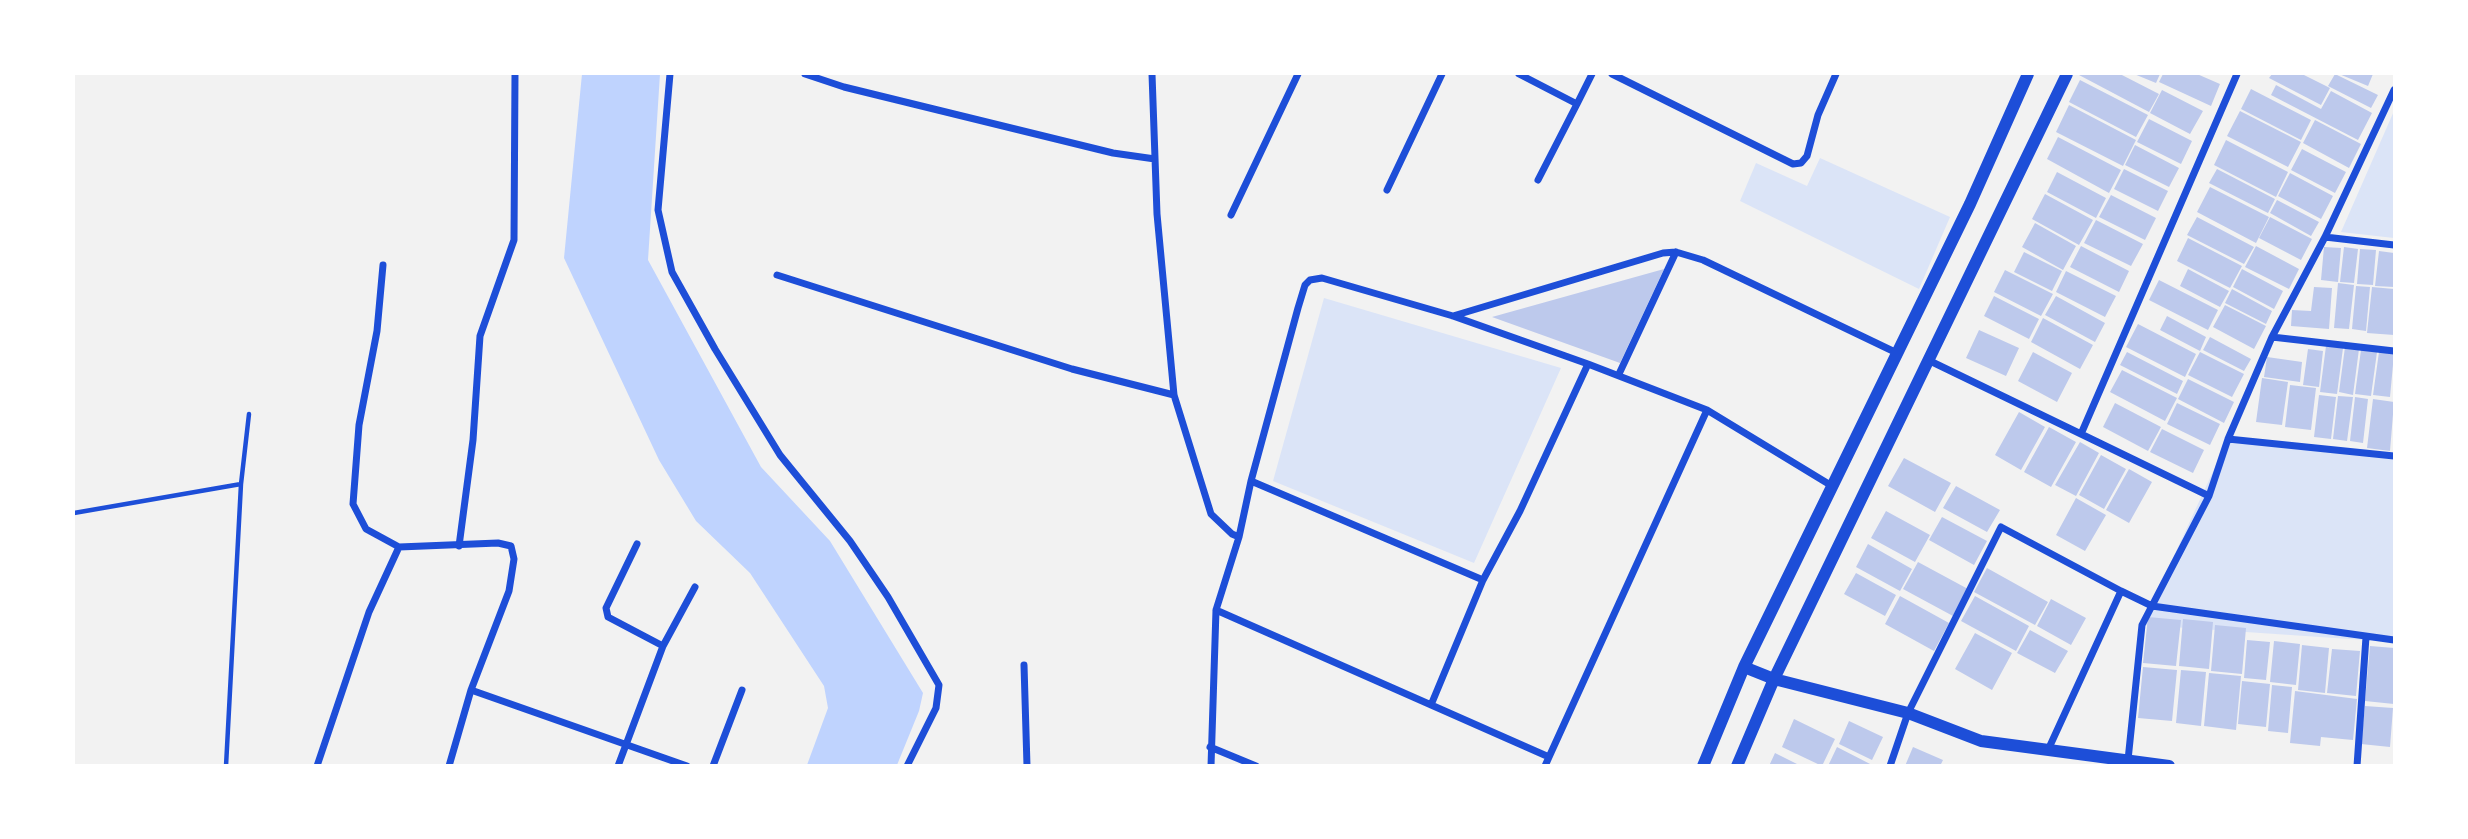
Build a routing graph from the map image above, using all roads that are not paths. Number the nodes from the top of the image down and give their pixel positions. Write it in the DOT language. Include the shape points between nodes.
graph roads {
  1 [pos="515,74"];
  2 [pos="670,74"];
  3 [pos="805,74"];
  4 [pos="1152,74"];
  5 [pos="1298,74"];
  6 [pos="1442,74"];
  7 [pos="1519,74"];
  8 [pos="1592,74"];
  9 [pos="1612,74"];
  10 [pos="1836,74"];
  11 [pos="2028,74"];
  12 [pos="2067,74"];
  13 [pos="2238,74"];
  14 [pos="2394,88"];
  15 [pos="1577,104"];
  16 [pos="1155,159"];
  17 [pos="1538,180"];
  18 [pos="1387,190"];
  19 [pos="1231,215"];
  20 [pos="2325,237"];
  21 [pos="2395,245"];
  22 [pos="1676,252"];
  23 [pos="383,265"];
  24 [pos="777,275"];
  25 [pos="1453,316"];
  26 [pos="2272,337"];
  27 [pos="2395,351"];
  28 [pos="1897,353"];
  29 [pos="1928,360"];
  30 [pos="1588,363"];
  31 [pos="1619,374"];
  32 [pos="1174,395"];
  33 [pos="1707,410"];
  34 [pos="249,414"];
  35 [pos="2081,434"];
  36 [pos="2228,439"];
  37 [pos="2395,456"];
  38 [pos="1251,481"];
  39 [pos="241,484"];
  40 [pos="1832,486"];
  41 [pos="2209,496"];
  42 [pos="74,513"];
  43 [pos="1239,537"];
  44 [pos="637,544"];
  45 [pos="459,546"];
  46 [pos="399,547"];
  47 [pos="1483,580"];
  48 [pos="695,587"];
  49 [pos="2121,591"];
  50 [pos="2152,606"];
  51 [pos="1216,610"];
  52 [pos="2366,637"];
  53 [pos="2395,640"];
  54 [pos="663,646"];
  55 [pos="1024,665"];
  56 [pos="1744,667"];
  57 [pos="1774,679"];
  58 [pos="471,690"];
  59 [pos="742,691"];
  60 [pos="1431,705"];
  61 [pos="1908,713"];
  62 [pos="626,744"];
  63 [pos="1210,747"];
  64 [pos="2048,750"];
  65 [pos="1549,757"];
  66 [pos="2127,760"];
  67 [pos="226,765"];
  68 [pos="317,765"];
  69 [pos="449,765"];
  70 [pos="618,765"];
  71 [pos="687,765"];
  72 [pos="713,765"];
  73 [pos="907,765"];
  74 [pos="1027,765"];
  75 [pos="1211,765"];
  76 [pos="1256,765"];
  77 [pos="1545,765"];
  78 [pos="1703,765"];
  79 [pos="1737,765"];
  80 [pos="1890,765"];
  81 [pos="2169,765"];
  82 [pos="2357,765"];
  1 -- 45 [label="street" via="514,240 480,337"];
  2 -- 73 [label="street" via="658,210 672,272 780,455 850,541 939,685 936,708"];
  3 -- 16 [label="street" via="1113,153"];
  4 -- 16 [label="street"];
  5 -- 19 [label="street"];
  6 -- 18 [label="street"];
  7 -- 15 [label="street"];
  8 -- 15 [label="street"];
  9 -- 10 [label="street" via="1793,164 1807,156"];
  11 -- 28 [label="street"];
  12 -- 29 [label="street"];
  13 -- 35 [label="street"];
  14 -- 20 [label="street"];
  15 -- 17 [label="street"];
  16 -- 32 [label="street"];
  20 -- 21 [label="street"];
  20 -- 26 [label="street"];
  22 -- 25 [label="street"];
  22 -- 28 [label="street" via="1703,260"];
  22 -- 31 [label="street"];
  23 -- 46 [label="street" via="377,331 359,425 353,504 366,529"];
  24 -- 32 [label="street" via="1073,369"];
  25 -- 30 [label="street"];
  25 -- 38 [label="street" via="1322,278 1310,279"];
  26 -- 27 [label="street"];
  26 -- 36 [label="street"];
  28 -- 40 [label="street"];
  29 -- 35 [label="street"];
  29 -- 57 [label="street"];
  30 -- 31 [label="street"];
  30 -- 47 [label="street"];
  31 -- 33 [label="street"];
  32 -- 43 [label="street" via="1212,514"];
  33 -- 40 [label="street"];
  33 -- 65 [label="street"];
  34 -- 39 [label="lane"];
  35 -- 41 [label="street"];
  36 -- 37 [label="street"];
  36 -- 41 [label="street"];
  38 -- 43 [label="street"];
  38 -- 47 [label="street"];
  39 -- 42 [label="lane"];
  39 -- 67 [label="lane"];
  40 -- 56 [label="street"];
  41 -- 50 [label="street"];
  43 -- 51 [label="street"];
  44 -- 54 [label="street" via="606,608 608,617"];
  45 -- 46 [label="street"];
  45 -- 58 [label="street" via="511,546 514,559 509,591"];
  46 -- 68 [label="street" via="369,612"];
  47 -- 60 [label="street"];
  48 -- 54 [label="street"];
  49 -- 50 [label="street"];
  49 -- 61 [label="street" via="2001,527"];
  49 -- 64 [label="street"];
  50 -- 52 [label="street"];
  50 -- 66 [label="street" via="2142,625"];
  51 -- 60 [label="street"];
  51 -- 63 [label="street"];
  52 -- 53 [label="street"];
  52 -- 82 [label="street"];
  54 -- 62 [label="street"];
  55 -- 74 [label="street"];
  56 -- 57 [label="street"];
  56 -- 78 [label="street"];
  57 -- 61 [label="street"];
  57 -- 79 [label="street"];
  58 -- 62 [label="street"];
  58 -- 69 [label="street"];
  59 -- 72 [label="street"];
  60 -- 65 [label="street"];
  61 -- 64 [label="street" via="1981,741"];
  61 -- 80 [label="street"];
  62 -- 70 [label="street"];
  62 -- 71 [label="street"];
  63 -- 75 [label="street"];
  63 -- 76 [label="street"];
  64 -- 66 [label="street"];
  65 -- 77 [label="street"];
  66 -- 81 [label="street"];
}
